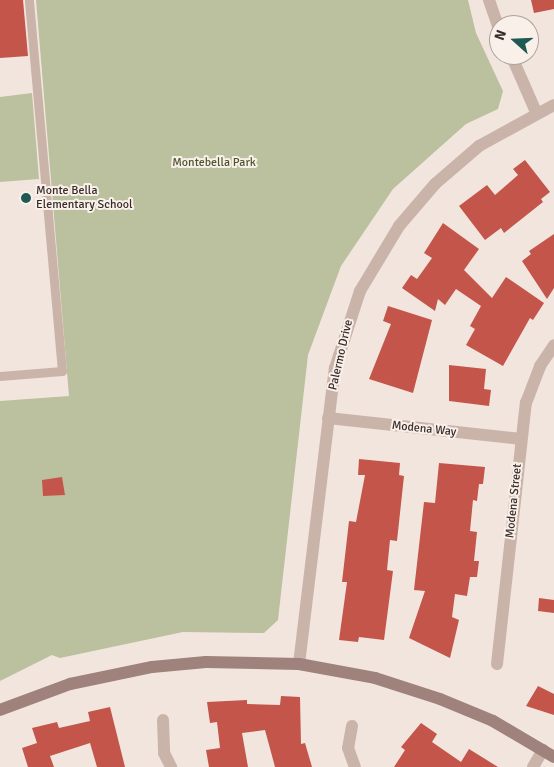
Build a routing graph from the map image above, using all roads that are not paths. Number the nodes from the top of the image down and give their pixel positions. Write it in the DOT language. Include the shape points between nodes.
graph roads {
  1 [pos="29,0"];
  2 [pos="489,0"];
  3 [pos="494,15"];
  4 [pos="515,65"];
  5 [pos="554,105"];
  6 [pos="536,112"];
  7 [pos="554,345"];
  8 [pos="0,376"];
  9 [pos="328,418"];
  10 [pos="521,439"];
  11 [pos="298,664"];
  12 [pos="497,664"];
  13 [pos="0,710"];
  14 [pos="163,720"];
  15 [pos="352,726"];
  16 [pos="549,753"];
  17 [pos="171,767"];
  18 [pos="355,767"];
  19 [pos="533,767"];
  1 -- 8 [label="lane" via="62,371"];
  2 -- 3 [label="street"];
  4 -- 6 [label="street"];
  5 -- 6 [label="street, Palermo Drive"];
  6 -- 9 [label="street, Palermo Drive" via="456,164 399,226 351,313 339,352"];
  7 -- 10 [label="street, Modena Street" via="528,396"];
  9 -- 10 [label="street, Modena Way"];
  9 -- 11 [label="street, Palermo Drive"];
  10 -- 12 [label="street, Modena Street"];
  11 -- 13 [label="street" via="206,662 152,667 70,684"];
  11 -- 16 [label="street" via="375,678 440,699 493,721"];
  14 -- 17 [label="street" via="164,753"];
  15 -- 18 [label="street" via="348,748"];
  16 -- 19 [label="street"];
}
